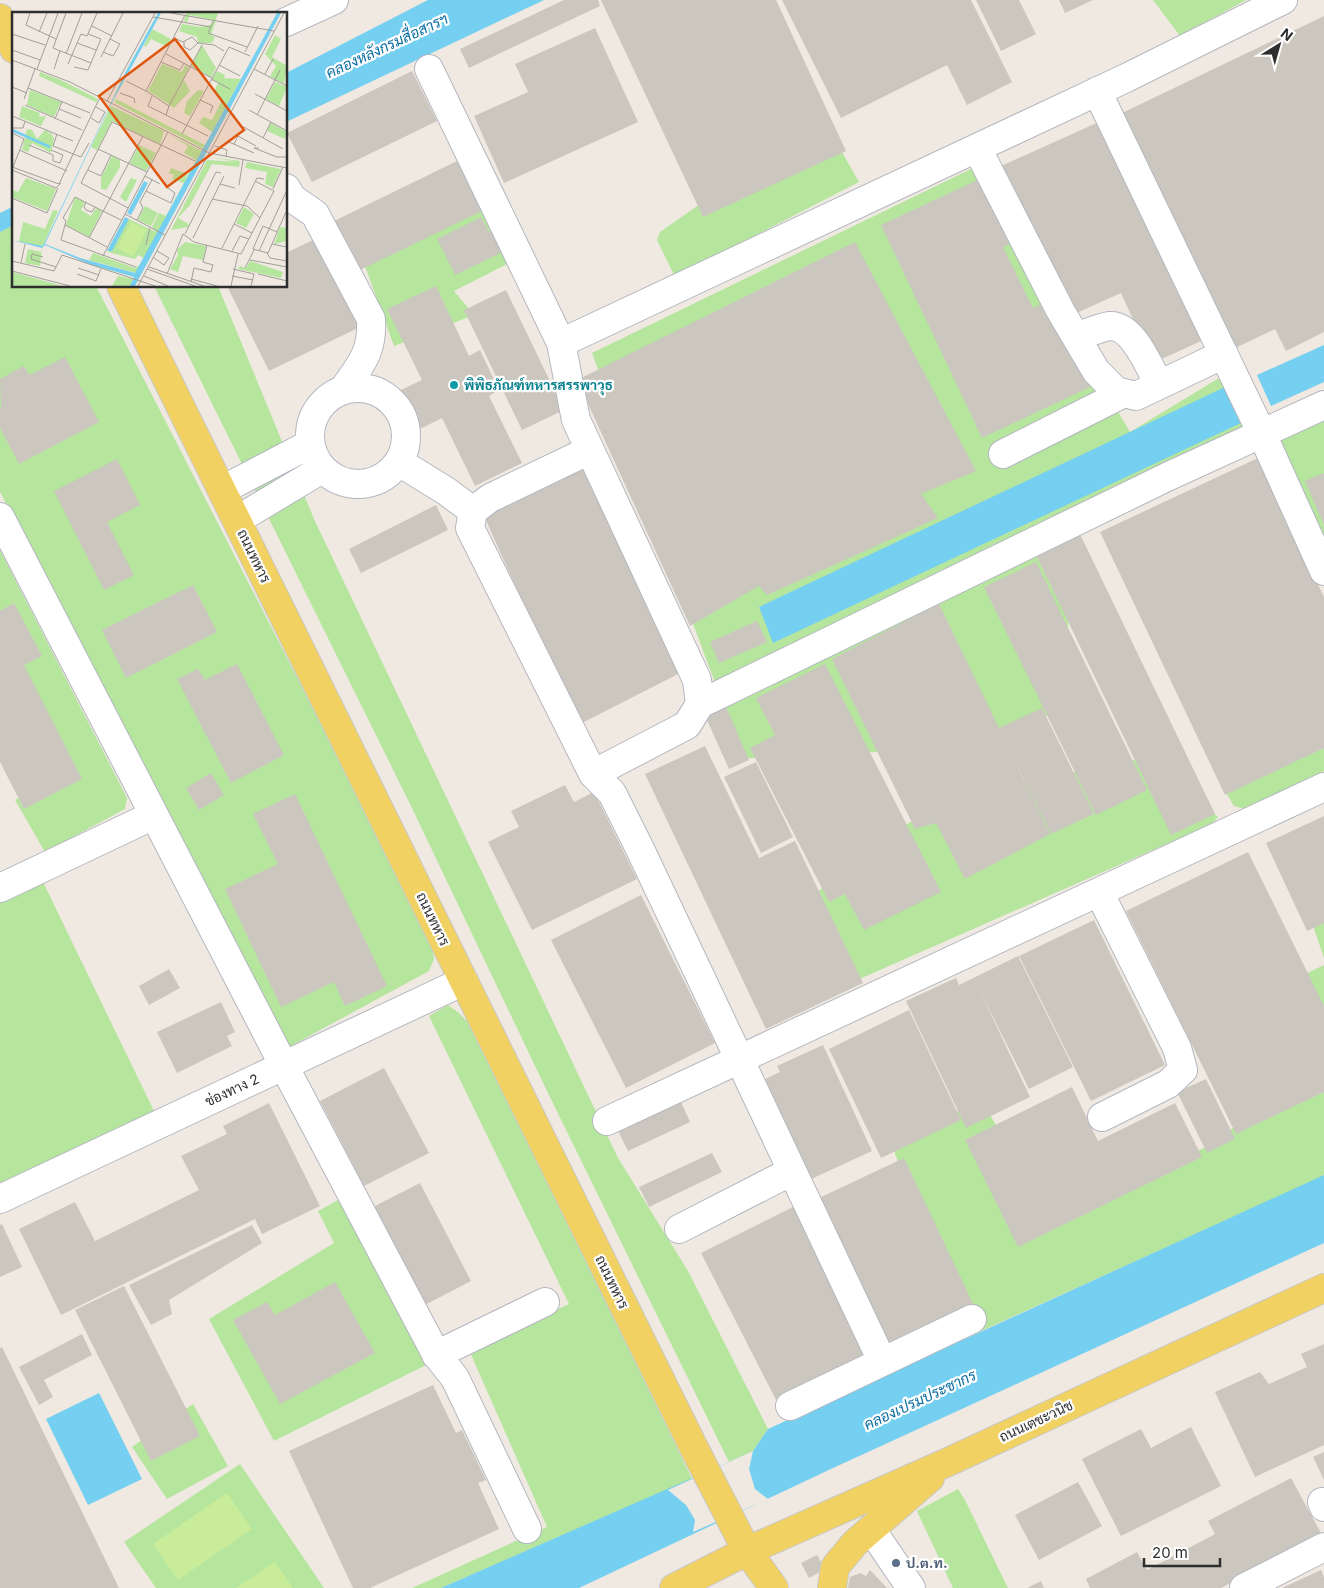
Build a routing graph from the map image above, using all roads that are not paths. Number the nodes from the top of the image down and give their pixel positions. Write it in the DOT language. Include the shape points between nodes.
graph roads {
  1 [pos="334,0"];
  2 [pos="1283,0"];
  3 [pos="288,21"];
  4 [pos="429,69"];
  5 [pos="1097,91"];
  6 [pos="977,148"];
  7 [pos="288,191"];
  8 [pos="122,288"];
  9 [pos="1076,337"];
  10 [pos="561,344"];
  11 [pos="1224,354"];
  12 [pos="1159,385"];
  13 [pos="343,390"];
  14 [pos="1124,393"];
  15 [pos="1324,406"];
  16 [pos="1262,434"];
  17 [pos="310,444"];
  18 [pos="590,450"];
  19 [pos="1003,454"];
  20 [pos="399,462"];
  21 [pos="322,469"];
  22 [pos="222,490"];
  23 [pos="473,511"];
  24 [pos="0,517"];
  25 [pos="236,520"];
  26 [pos="1324,571"];
  27 [pos="700,704"];
  28 [pos="594,774"];
  29 [pos="1324,787"];
  30 [pos="154,815"];
  31 [pos="0,888"];
  32 [pos="1099,892"];
  33 [pos="464,981"];
  34 [pos="740,1060"];
  35 [pos="284,1066"];
  36 [pos="1102,1117"];
  37 [pos="607,1121"];
  38 [pos="792,1171"];
  39 [pos="0,1199"];
  40 [pos="679,1229"];
  41 [pos="1324,1288"];
  42 [pos="545,1302"];
  43 [pos="972,1319"];
  44 [pos="436,1354"];
  45 [pos="882,1361"];
  46 [pos="790,1406"];
  47 [pos="948,1462"];
  48 [pos="527,1529"];
  49 [pos="872,1529"];
  50 [pos="1324,1547"];
  51 [pos="747,1551"];
  52 [pos="674,1588"];
  53 [pos="774,1588"];
  54 [pos="832,1588"];
  55 [pos="911,1588"];
  56 [pos="1244,1588"];
  1 -- 3 [label="lane"];
  2 -- 5 [label="lane"];
  4 -- 10 [label="lane"];
  5 -- 6 [label="lane"];
  5 -- 11 [label="lane"];
  6 -- 9 [label="lane"];
  6 -- 10 [label="lane"];
  7 -- 13 [label="lane" via="292,198 315,214 371,319 370,346"];
  8 -- 22 [label="main road, ถนนทหาร"];
  9 -- 12 [label="lane" via="1111,326 1124,331 1139,346"];
  9 -- 14 [label="lane" via="1096,371 1116,392"];
  10 -- 18 [label="lane" via="576,420"];
  11 -- 12 [label="lane"];
  11 -- 16 [label="lane"];
  12 -- 14 [label="lane" via="1136,396"];
  13 -- 17 [label="lane" via="328,397 317,409 311,424"];
  13 -- 20 [label="lane" via="375,391 400,411 406,426 406,442"];
  14 -- 19 [label="lane"];
  15 -- 16 [label="lane"];
  16 -- 26 [label="lane"];
  16 -- 27 [label="lane"];
  17 -- 21 [label="lane"];
  17 -- 22 [label="lane"];
  18 -- 23 [label="lane" via="490,498"];
  18 -- 27 [label="lane" via="697,680"];
  20 -- 21 [label="lane" via="381,479 366,484 334,479"];
  20 -- 23 [label="lane"];
  21 -- 25 [label="lane"];
  22 -- 25 [label="main road, ถนนทหาร"];
  23 -- 28 [label="lane" via="470,528"];
  24 -- 30 [label="lane"];
  25 -- 33 [label="main road, ถนนทหาร"];
  27 -- 28 [label="lane" via="687,725"];
  28 -- 34 [label="lane" via="612,793"];
  29 -- 32 [label="lane"];
  30 -- 31 [label="lane"];
  30 -- 35 [label="lane"];
  32 -- 34 [label="lane"];
  32 -- 36 [label="lane" via="1177,1048 1183,1070 1168,1084"];
  33 -- 35 [label="lane, ช่องทาง 2"];
  33 -- 51 [label="main road, ถนนทหาร"];
  34 -- 37 [label="lane"];
  34 -- 38 [label="lane"];
  35 -- 39 [label="lane, ช่องทาง 2"];
  35 -- 44 [label="lane"];
  38 -- 40 [label="lane"];
  38 -- 45 [label="lane"];
  41 -- 47 [label="main road, ถนนเตชะวนิช"];
  42 -- 44 [label="lane"];
  43 -- 45 [label="lane"];
  44 -- 48 [label="lane" via="455,1378"];
  45 -- 46 [label="lane"];
  47 -- 49 [label="main road"];
  47 -- 51 [label="main road, ถนนเตชะวนิช"];
  49 -- 54 [label="main road" via="835,1567"];
  49 -- 55 [label="lane"];
  50 -- 56 [label="lane"];
  51 -- 52 [label="main road, ถนนเตชะวนิช"];
  51 -- 53 [label="main road, ถนนทหาร"];
}
